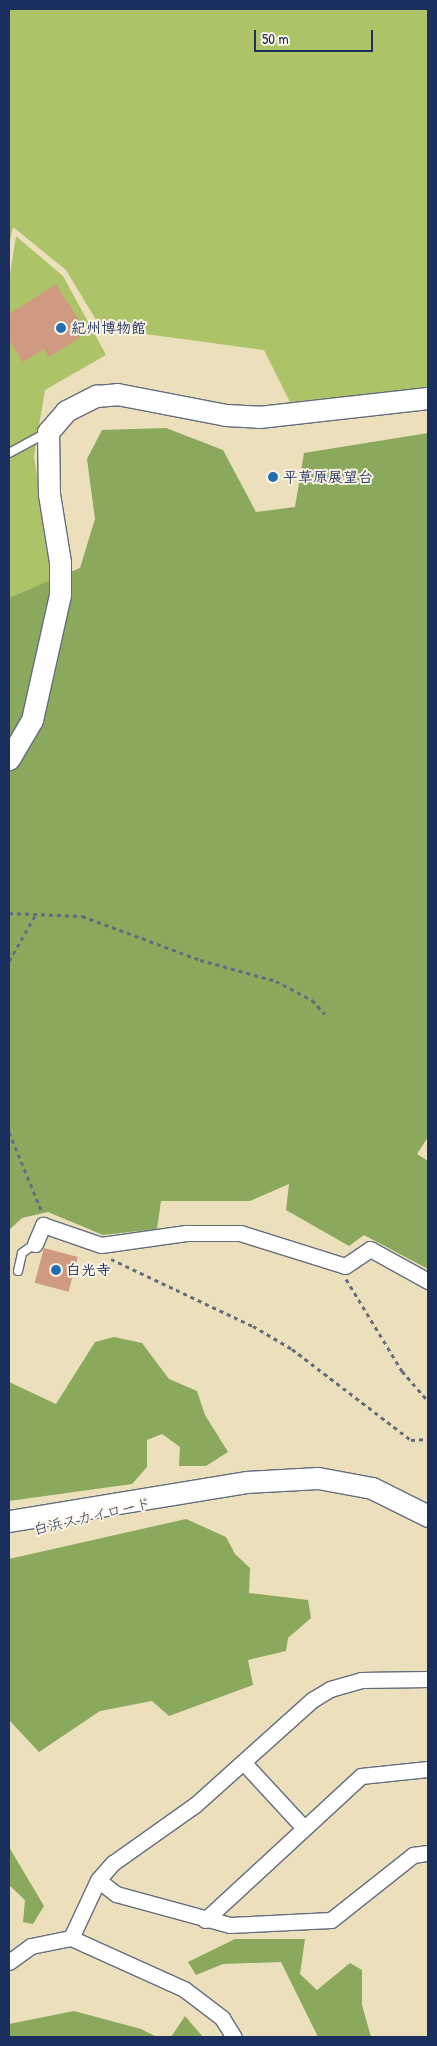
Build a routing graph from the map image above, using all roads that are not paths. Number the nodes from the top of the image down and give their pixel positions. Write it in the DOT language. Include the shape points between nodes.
graph roads {
  1 [pos="428,398"];
  2 [pos="48,432"];
  3 [pos="9,453"];
  4 [pos="9,759"];
  5 [pos="35,1244"];
  6 [pos="18,1272"];
  7 [pos="428,1281"];
  8 [pos="175,1496"];
  9 [pos="428,1516"];
  10 [pos="9,1521"];
  11 [pos="9,1535"];
  12 [pos="428,1679"];
  13 [pos="244,1763"];
  14 [pos="428,1769"];
  15 [pos="304,1828"];
  16 [pos="428,1853"];
  17 [pos="98,1880"];
  18 [pos="205,1920"];
  19 [pos="71,1938"];
  20 [pos="9,1962"];
  21 [pos="234,2037"];
  1 -- 2 [label="street" via="259,417 226,415 117,394 78,402"];
  2 -- 3 [label="lane"];
  2 -- 4 [label="street" via="49,494 60,562 60,595 32,720"];
  5 -- 6 [label="lane" via="22,1254"];
  5 -- 7 [label="street" via="43,1225 101,1245 186,1234 240,1233 345,1266 370,1249"];
  8 -- 9 [label="street, 白浜スカイロード" via="246,1482 342,1480 404,1502"];
  8 -- 10 [label="street, 白浜スカイロード"];
  8 -- 11 [label="street, 白浜スカイロード"];
  12 -- 13 [label="street" via="381,1678 330,1689 287,1720"];
  13 -- 15 [label="street"];
  13 -- 17 [label="street"];
  14 -- 15 [label="street" via="361,1776"];
  15 -- 18 [label="street"];
  16 -- 18 [label="street" via="413,1855 332,1920 230,1925"];
  17 -- 18 [label="street" via="116,1894"];
  17 -- 19 [label="street"];
  19 -- 20 [label="street" via="32,1946"];
  19 -- 21 [label="street" via="184,1988 222,2018"];
}
